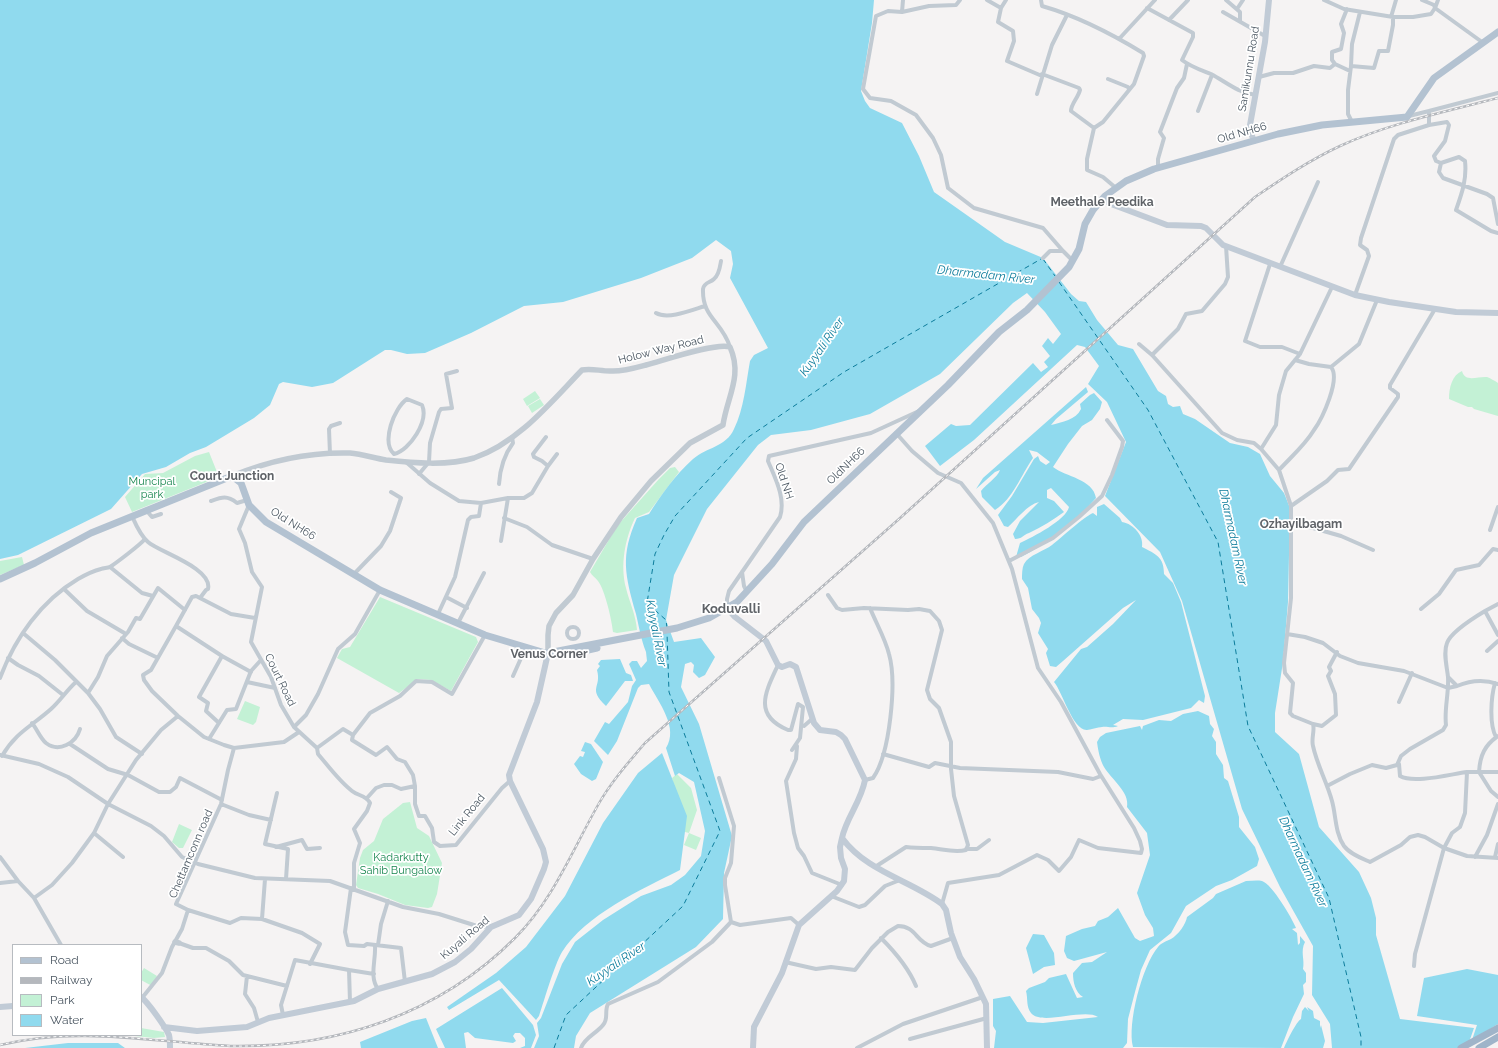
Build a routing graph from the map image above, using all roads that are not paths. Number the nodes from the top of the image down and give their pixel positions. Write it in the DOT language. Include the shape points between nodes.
graph roads {
  1 [pos="903,0"];
  2 [pos="960,0"];
  3 [pos="987,0"];
  4 [pos="1006,0"];
  5 [pos="1041,0"];
  6 [pos="1155,0"];
  7 [pos="1188,0"];
  8 [pos="1226,0"];
  9 [pos="1243,0"];
  10 [pos="1269,0"];
  11 [pos="1324,0"];
  12 [pos="1396,0"];
  13 [pos="1422,0"];
  14 [pos="1438,0"];
  15 [pos="1001,8"];
  16 [pos="1147,8"];
  17 [pos="1435,8"];
  18 [pos="1347,9"];
  19 [pos="1237,10"];
  20 [pos="902,12"];
  21 [pos="1223,12"];
  22 [pos="1360,12"];
  23 [pos="1067,15"];
  24 [pos="1392,17"];
  25 [pos="1169,20"];
  26 [pos="1240,21"];
  27 [pos="1097,22"];
  28 [pos="1094,27"];
  29 [pos="1498,32"];
  30 [pos="1265,36"];
  31 [pos="1343,38"];
  32 [pos="1120,39"];
  33 [pos="1352,42"];
  34 [pos="1482,42"];
  35 [pos="1186,64"];
  36 [pos="1335,64"];
  37 [pos="1351,66"];
  38 [pos="1350,71"];
  39 [pos="1042,75"];
  40 [pos="1212,75"];
  41 [pos="1259,77"];
  42 [pos="1108,79"];
  43 [pos="1129,89"];
  44 [pos="1498,92"];
  45 [pos="1037,94"];
  46 [pos="1256,95"];
  47 [pos="1198,111"];
  48 [pos="1429,111"];
  49 [pos="1407,117"];
  50 [pos="1352,122"];
  51 [pos="1429,125"];
  52 [pos="1094,128"];
  53 [pos="1254,141"];
  54 [pos="1441,163"];
  55 [pos="1158,168"];
  56 [pos="1318,182"];
  57 [pos="1465,185"];
  58 [pos="1116,188"];
  59 [pos="1102,199"];
  60 [pos="1498,224"];
  61 [pos="1498,233"];
  62 [pos="1226,246"];
  63 [pos="1063,251"];
  64 [pos="1043,258"];
  65 [pos="721,261"];
  66 [pos="1070,263"];
  67 [pos="1270,264"];
  68 [pos="1280,267"];
  69 [pos="1332,287"];
  70 [pos="1355,295"];
  71 [pos="1377,300"];
  72 [pos="705,306"];
  73 [pos="1435,309"];
  74 [pos="1027,310"];
  75 [pos="656,313"];
  76 [pos="1498,313"];
  77 [pos="1139,344"];
  78 [pos="730,347"];
  79 [pos="1300,354"];
  80 [pos="1152,355"];
  81 [pos="1295,360"];
  82 [pos="1331,367"];
  83 [pos="457,371"];
  84 [pos="922,410"];
  85 [pos="1107,420"];
  86 [pos="340,423"];
  87 [pos="896,433"];
  88 [pos="546,436"];
  89 [pos="512,437"];
  90 [pos="1261,450"];
  91 [pos="394,454"];
  92 [pos="557,454"];
  93 [pos="330,455"];
  94 [pos="393,460"];
  95 [pos="406,462"];
  96 [pos="429,462"];
  97 [pos="548,466"];
  98 [pos="1279,470"];
  99 [pos="419,474"];
  100 [pos="232,476"];
  101 [pos="499,484"];
  102 [pos="391,492"];
  103 [pos="508,498"];
  104 [pos="210,501"];
  105 [pos="248,502"];
  106 [pos="481,503"];
  107 [pos="1291,506"];
  108 [pos="1498,508"];
  109 [pos="146,510"];
  110 [pos="161,514"];
  111 [pos="132,515"];
  112 [pos="504,518"];
  113 [pos="1291,524"];
  114 [pos="1490,530"];
  115 [pos="145,539"];
  116 [pos="501,541"];
  117 [pos="1373,550"];
  118 [pos="1498,550"];
  119 [pos="593,559"];
  120 [pos="1009,561"];
  121 [pos="110,567"];
  122 [pos="742,571"];
  123 [pos="484,573"];
  124 [pos="354,574"];
  125 [pos="0,579"];
  126 [pos="65,589"];
  127 [pos="380,590"];
  128 [pos="748,593"];
  129 [pos="828,595"];
  130 [pos="153,596"];
  131 [pos="446,597"];
  132 [pos="200,598"];
  133 [pos="1498,604"];
  134 [pos="467,608"];
  135 [pos="727,608"];
  136 [pos="870,608"];
  137 [pos="1421,609"];
  138 [pos="185,610"];
  139 [pos="1485,611"];
  140 [pos="438,614"];
  141 [pos="255,618"];
  142 [pos="458,623"];
  143 [pos="176,626"];
  144 [pos="677,628"];
  145 [pos="23,633"];
  146 [pos="126,634"];
  147 [pos="485,634"];
  148 [pos="1287,634"];
  149 [pos="1498,635"];
  150 [pos="122,638"];
  151 [pos="571,639"];
  152 [pos="617,640"];
  153 [pos="1498,641"];
  154 [pos="526,647"];
  155 [pos="572,649"];
  156 [pos="1487,651"];
  157 [pos="1337,652"];
  158 [pos="548,654"];
  159 [pos="222,656"];
  160 [pos="8,658"];
  161 [pos="158,658"];
  162 [pos="261,660"];
  163 [pos="778,665"];
  164 [pos="250,672"];
  165 [pos="1412,673"];
  166 [pos="513,676"];
  167 [pos="1448,677"];
  168 [pos="0,678"];
  169 [pos="76,682"];
  170 [pos="247,682"];
  171 [pos="1496,684"];
  172 [pos="1457,686"];
  173 [pos="275,688"];
  174 [pos="1448,688"];
  175 [pos="88,693"];
  176 [pos="63,695"];
  177 [pos="1399,702"];
  178 [pos="178,716"];
  179 [pos="812,719"];
  180 [pos="32,722"];
  181 [pos="219,723"];
  182 [pos="1313,724"];
  183 [pos="804,726"];
  184 [pos="294,727"];
  185 [pos="80,729"];
  186 [pos="299,732"];
  187 [pos="352,735"];
  188 [pos="1497,736"];
  189 [pos="209,739"];
  190 [pos="70,744"];
  191 [pos="797,746"];
  192 [pos="234,748"];
  193 [pos="317,748"];
  194 [pos="792,750"];
  195 [pos="142,754"];
  196 [pos="883,754"];
  197 [pos="1,755"];
  198 [pos="1399,764"];
  199 [pos="951,767"];
  200 [pos="1467,772"];
  201 [pos="1479,772"];
  202 [pos="1498,772"];
  203 [pos="126,775"];
  204 [pos="1101,776"];
  205 [pos="720,778"];
  206 [pos="864,780"];
  207 [pos="510,781"];
  208 [pos="415,786"];
  209 [pos="1327,786"];
  210 [pos="277,793"];
  211 [pos="1498,797"];
  212 [pos="367,798"];
  213 [pos="222,802"];
  214 [pos="108,804"];
  215 [pos="1498,804"];
  216 [pos="271,820"];
  217 [pos="94,832"];
  218 [pos="842,838"];
  219 [pos="989,840"];
  220 [pos="1498,844"];
  221 [pos="276,847"];
  222 [pos="320,848"];
  223 [pos="1444,848"];
  224 [pos="966,849"];
  225 [pos="0,857"];
  226 [pos="123,857"];
  227 [pos="1475,857"];
  228 [pos="1496,857"];
  229 [pos="195,863"];
  230 [pos="875,867"];
  231 [pos="265,879"];
  232 [pos="286,879"];
  233 [pos="901,880"];
  234 [pos="18,881"];
  235 [pos="0,883"];
  236 [pos="842,885"];
  237 [pos="352,888"];
  238 [pos="832,896"];
  239 [pos="34,898"];
  240 [pos="388,902"];
  241 [pos="942,904"];
  242 [pos="188,910"];
  243 [pos="262,919"];
  244 [pos="731,922"];
  245 [pos="799,925"];
  246 [pos="491,927"];
  247 [pos="881,938"];
  248 [pos="953,938"];
  249 [pos="177,943"];
  250 [pos="60,944"];
  251 [pos="376,946"];
  252 [pos="786,962"];
  253 [pos="310,964"];
  254 [pos="1414,966"];
  255 [pos="349,970"];
  256 [pos="374,974"];
  257 [pos="247,976"];
  258 [pos="405,982"];
  259 [pos="286,986"];
  260 [pos="916,986"];
  261 [pos="378,989"];
  262 [pos="983,997"];
  263 [pos="142,998"];
  264 [pos="350,1002"];
  265 [pos="12,1006"];
  266 [pos="0,1007"];
  267 [pos="283,1015"];
  268 [pos="987,1018"];
  269 [pos="258,1022"];
  270 [pos="164,1027"];
  271 [pos="1498,1028"];
  272 [pos="1498,1037"];
  273 [pos="910,1040"];
  274 [pos="170,1048"];
  275 [pos="581,1048"];
  276 [pos="753,1048"];
  277 [pos="857,1048"];
  278 [pos="987,1048"];
  279 [pos="1461,1048"];
  280 [pos="1479,1048"];
  1 -- 20 [label="street"];
  2 -- 20 [label="street" via="956,5 929,6"];
  3 -- 15 [label="street"];
  4 -- 15 [label="street"];
  5 -- 23 [label="street" via="1042,6"];
  6 -- 16 [label="street"];
  7 -- 25 [label="street"];
  8 -- 19 [label="street"];
  9 -- 19 [label="street"];
  10 -- 30 [label="main road, Samikunnu Road"];
  11 -- 18 [label="street"];
  12 -- 24 [label="street"];
  13 -- 17 [label="street" via="1434,5"];
  14 -- 17 [label="street"];
  15 -- 39 [label="street" via="998,22 1013,31 1014,35 1008,61"];
  16 -- 25 [label="street"];
  16 -- 32 [label="street"];
  17 -- 24 [label="street" via="1431,14"];
  17 -- 34 [label="street"];
  18 -- 22 [label="street"];
  18 -- 31 [label="street" via="1341,24"];
  19 -- 26 [label="street" via="1241,14"];
  20 -- 63 [label="street" via="888,11 874,18 863,89 867,95 874,99 891,101 916,115 933,138 941,156 948,188 974,208 1043,228"];
  21 -- 26 [label="street"];
  22 -- 24 [label="street"];
  22 -- 33 [label="street"];
  23 -- 28 [label="street"];
  23 -- 39 [label="street" via="1052,45"];
  24 -- 37 [label="street" via="1388,51 1379,51 1374,68"];
  25 -- 35 [label="street" via="1193,33 1182,60"];
  26 -- 30 [label="street"];
  27 -- 28 [label="street"];
  28 -- 32 [label="street"];
  29 -- 34 [label="main road"];
  30 -- 41 [label="main road, Samikunnu Road"];
  31 -- 33 [label="street"];
  31 -- 36 [label="street" via="1341,50 1332,52"];
  32 -- 43 [label="street" via="1144,56 1134,84"];
  33 -- 37 [label="street"];
  34 -- 49 [label="main road" via="1434,78"];
  35 -- 40 [label="street"];
  35 -- 55 [label="street" via="1184,78 1177,88 1160,132 1164,138"];
  36 -- 38 [label="street"];
  36 -- 41 [label="street" via="1330,68 1314,66 1293,73 1274,73"];
  37 -- 38 [label="street"];
  38 -- 50 [label="street" via="1347,105"];
  39 -- 45 [label="street"];
  39 -- 52 [label="street" via="1079,88 1079,95 1071,111"];
  40 -- 46 [label="street" via="1231,87"];
  40 -- 47 [label="street"];
  41 -- 46 [label="main road, Samikunnu Road"];
  42 -- 43 [label="street"];
  43 -- 52 [label="street" via="1103,122"];
  44 -- 48 [label="street"];
  46 -- 53 [label="main road, Samikunnu Road" via="1250,125"];
  48 -- 49 [label="street"];
  48 -- 51 [label="street"];
  49 -- 50 [label="main road, Old NH66"];
  50 -- 53 [label="main road, Old NH66" via="1322,125"];
  51 -- 54 [label="street" via="1447,122 1449,126 1445,141 1434,156"];
  51 -- 70 [label="street" via="1398,135 1394,139 1360,238 1360,245 1367,250 1369,256"];
  52 -- 58 [label="street" via="1087,170 1103,177"];
  53 -- 55 [label="main road, Old NH66"];
  54 -- 57 [label="street" via="1441,176"];
  54 -- 57 [label="street" via="1459,157 1463,159 1467,172"];
  55 -- 58 [label="main road, Old NH66" via="1126,181"];
  56 -- 68 [label="street"];
  57 -- 60 [label="street" via="1493,198"];
  57 -- 61 [label="street" via="1456,210"];
  58 -- 59 [label="main road, Old NH66"];
  59 -- 62 [label="main road" via="1167,225 1201,226"];
  59 -- 66 [label="main road, Old NH66" via="1085,224 1079,249"];
  62 -- 67 [label="main road"];
  62 -- 80 [label="street" via="1228,278 1225,284 1202,311 1186,314 1178,329"];
  63 -- 64 [label="street" via="1050,251"];
  63 -- 66 [label="street"];
  65 -- 72 [label="street" via="717,275 703,287"];
  66 -- 74 [label="main road, Old NH66"];
  67 -- 68 [label="main road"];
  67 -- 79 [label="street" via="1245,340 1260,347 1282,347"];
  68 -- 69 [label="main road"];
  69 -- 70 [label="main road"];
  69 -- 79 [label="street"];
  70 -- 71 [label="main road"];
  71 -- 73 [label="main road"];
  71 -- 82 [label="street" via="1359,344"];
  72 -- 75 [label="street" via="678,314 661,316"];
  72 -- 78 [label="street"];
  73 -- 76 [label="main road"];
  73 -- 107 [label="street" via="1390,385 1398,397 1361,452 1349,468 1338,470 1327,481"];
  74 -- 84 [label="main road, OldNH66" via="999,332"];
  77 -- 80 [label="street"];
  78 -- 89 [label="street, Holow Way Road" via="705,349 625,370 582,370 553,402"];
  78 -- 119 [label="street" via="735,368 732,394 723,425 690,443 651,482 621,517"];
  79 -- 81 [label="street"];
  80 -- 90 [label="street" via="1222,433 1237,440 1254,443"];
  81 -- 82 [label="street"];
  81 -- 90 [label="street" via="1284,376 1274,428"];
  82 -- 98 [label="street" via="1335,374 1331,394 1315,430"];
  83 -- 96 [label="street" via="446,374 452,408 441,409 439,412 430,443"];
  84 -- 87 [label="main road, OldNH66"];
  84 -- 122 [label="street, Old NH" via="902,417 871,434 769,456 783,509"];
  85 -- 120 [label="street" via="1123,441 1102,496 1053,538"];
  86 -- 93 [label="street" via="330,429"];
  87 -- 120 [label="street" via="938,474 961,483 993,523"];
  87 -- 128 [label="main road, OldNH66" via="804,522"];
  88 -- 97 [label="street" via="533,454"];
  89 -- 96 [label="street, Holow Way Road" via="474,458"];
  89 -- 101 [label="street" via="513,443 507,451"];
  90 -- 98 [label="street"];
  91 -- 91 [label="street" via="406,448 413,440 424,410 422,405 407,399 392,423 388,439 390,450"];
  91 -- 94 [label="street"];
  92 -- 97 [label="street"];
  93 -- 94 [label="street, Holow Way Road" via="351,453"];
  93 -- 100 [label="street, Holow Way Road" via="284,460"];
  94 -- 95 [label="street, Holow Way Road"];
  95 -- 96 [label="street, Holow Way Road"];
  95 -- 99 [label="street"];
  96 -- 99 [label="street"];
  97 -- 103 [label="street" via="532,493 524,498"];
  98 -- 107 [label="street"];
  99 -- 106 [label="street" via="459,501"];
  100 -- 105 [label="main road, Old NH66" via="241,483"];
  100 -- 109 [label="main road"];
  102 -- 124 [label="street" via="401,498 390,531 381,546"];
  103 -- 106 [label="street"];
  103 -- 112 [label="street"];
  104 -- 105 [label="street" via="224,496 237,502"];
  105 -- 124 [label="main road, Old NH66" via="266,522"];
  105 -- 141 [label="street, Court Road" via="239,529 252,572 262,587"];
  106 -- 131 [label="street" via="479,516 468,520 460,562"];
  107 -- 113 [label="street"];
  108 -- 114 [label="street"];
  109 -- 110 [label="street" via="152,517"];
  109 -- 111 [label="main road"];
  111 -- 115 [label="street"];
  111 -- 125 [label="main road"];
  112 -- 116 [label="street"];
  112 -- 119 [label="street" via="527,527 552,545"];
  113 -- 117 [label="street" via="1341,536"];
  113 -- 148 [label="street" via="1291,598"];
  115 -- 121 [label="street"];
  115 -- 132 [label="street" via="185,562 203,576 209,586"];
  118 -- 137 [label="street" via="1493,550 1479,565 1456,570 1439,594"];
  119 -- 158 [label="street" via="573,595 556,613 548,635"];
  120 -- 204 [label="street" via="1038,668 1061,702"];
  121 -- 126 [label="street" via="80,578"];
  121 -- 130 [label="street" via="142,593"];
  122 -- 128 [label="street" via="744,586"];
  122 -- 135 [label="street, Old NH" via="729,591"];
  123 -- 134 [label="street"];
  124 -- 127 [label="main road, Old NH66"];
  126 -- 145 [label="street" via="39,612"];
  126 -- 146 [label="street" via="87,611"];
  127 -- 140 [label="main road, Old NH66"];
  127 -- 184 [label="street" via="355,634 338,649 318,694 306,715"];
  128 -- 135 [label="main road, OldNH66"];
  129 -- 136 [label="street" via="836,608 842,610"];
  130 -- 138 [label="street" via="158,588"];
  130 -- 146 [label="street" via="140,619 136,618"];
  131 -- 134 [label="street"];
  131 -- 140 [label="street"];
  132 -- 138 [label="street" via="192,597"];
  132 -- 141 [label="street" via="231,614"];
  133 -- 139 [label="street"];
  134 -- 142 [label="street"];
  135 -- 144 [label="main road, OldNH66" via="709,618"];
  135 -- 163 [label="main road" via="766,641"];
  136 -- 196 [label="street" via="891,662 892,697"];
  136 -- 199 [label="street" via="919,609 930,611 939,620 942,630 927,690 930,699 939,708 952,742"];
  138 -- 143 [label="street"];
  139 -- 149 [label="street"];
  139 -- 167 [label="street" via="1447,641"];
  140 -- 142 [label="main road, Old NH66"];
  141 -- 162 [label="street, Court Road" via="251,642"];
  142 -- 147 [label="main road, Old NH66"];
  143 -- 159 [label="street"];
  143 -- 161 [label="street"];
  144 -- 152 [label="main road, Old NH66"];
  145 -- 160 [label="street"];
  145 -- 169 [label="street"];
  146 -- 150 [label="street"];
  147 -- 154 [label="main road, Old NH66"];
  147 -- 187 [label="street" via="452,694 432,682 416,681 400,696 370,713"];
  148 -- 157 [label="street" via="1315,640"];
  148 -- 182 [label="street" via="1284,669 1293,683 1290,714"];
  150 -- 161 [label="street" via="134,647"];
  150 -- 175 [label="street" via="107,656"];
  151 -- 155 [label="street"];
  152 -- 155 [label="main road, Old NH66"];
  152 -- 158 [label="main road, Old NH66" via="612,644 568,655"];
  153 -- 156 [label="street"];
  154 -- 158 [label="main road, Old NH66"];
  154 -- 166 [label="street"];
  155 -- 158 [label="main road, Old NH66"];
  157 -- 165 [label="street" via="1358,664"];
  157 -- 182 [label="street" via="1329,667 1331,671 1328,676 1335,694 1336,715 1322,726"];
  158 -- 207 [label="main road" via="537,702 510,770"];
  159 -- 164 [label="street"];
  159 -- 181 [label="street" via="199,697 208,703 206,711"];
  160 -- 168 [label="street"];
  160 -- 176 [label="street" via="39,676"];
  161 -- 178 [label="street" via="151,670 144,675 144,680"];
  162 -- 164 [label="street"];
  162 -- 173 [label="street, Court Road"];
  163 -- 179 [label="main road" via="782,667 790,664 796,667"];
  163 -- 191 [label="street" via="764,702 771,718 788,730 793,727 798,704 803,707"];
  164 -- 170 [label="street"];
  165 -- 174 [label="street"];
  165 -- 177 [label="street"];
  167 -- 172 [label="street"];
  167 -- 174 [label="street"];
  169 -- 175 [label="street"];
  169 -- 176 [label="street"];
  170 -- 173 [label="street"];
  170 -- 181 [label="street" via="236,709 227,710"];
  171 -- 172 [label="street" via="1468,681"];
  171 -- 188 [label="street" via="1491,706 1492,730"];
  172 -- 174 [label="street"];
  173 -- 184 [label="street, Court Road" via="281,705"];
  174 -- 198 [label="street" via="1444,710 1446,726 1401,756"];
  175 -- 195 [label="street" via="116,737"];
  176 -- 180 [label="street" via="49,711"];
  178 -- 189 [label="street"];
  178 -- 195 [label="street" via="161,730"];
  179 -- 183 [label="street"];
  179 -- 206 [label="main road" via="820,730 836,732 845,740"];
  180 -- 190 [label="street" via="45,743 60,748"];
  180 -- 197 [label="street" via="13,739"];
  181 -- 189 [label="street"];
  182 -- 209 [label="street" via="1312,745"];
  184 -- 186 [label="street, Court Road"];
  185 -- 190 [label="street"];
  186 -- 192 [label="street" via="284,742"];
  186 -- 193 [label="street, Court Road"];
  187 -- 193 [label="street" via="343,729"];
  187 -- 208 [label="street" via="352,740 373,754 379,755 383,748 387,747 397,759 405,762 413,775"];
  188 -- 201 [label="street" via="1488,743 1482,753"];
  189 -- 192 [label="street"];
  190 -- 203 [label="street" via="108,769"];
  191 -- 194 [label="street"];
  191 -- 236 [label="street" via="796,759 786,782 798,848 812,873"];
  192 -- 213 [label="street, Chettamconn road"];
  193 -- 212 [label="street, Court Road" via="318,754 344,784"];
  195 -- 203 [label="street"];
  196 -- 199 [label="street" via="929,767 935,763"];
  196 -- 206 [label="street" via="873,778"];
  197 -- 214 [label="street" via="57,771"];
  198 -- 200 [label="street" via="1400,776 1406,778"];
  198 -- 209 [label="street" via="1386,768 1372,765"];
  199 -- 204 [label="street" via="1058,772 1093,779"];
  199 -- 224 [label="street" via="954,796 968,845"];
  200 -- 201 [label="street"];
  200 -- 223 [label="street" via="1465,813 1460,827 1452,833"];
  201 -- 202 [label="street"];
  201 -- 211 [label="street"];
  203 -- 213 [label="street" via="165,793 176,786 180,778"];
  203 -- 214 [label="street"];
  204 -- 241 [label="street" via="1140,841 1141,853 1098,848 1079,840 1071,857 1059,871 1048,860 1037,855 999,875 948,883"];
  205 -- 244 [label="street" via="734,826 731,863 725,878"];
  206 -- 218 [label="main road" via="857,805"];
  207 -- 208 [label="street, Link Road" via="456,845 448,847 434,842 430,824 425,816 419,816 415,804"];
  207 -- 246 [label="main road, Kuyali Road" via="546,862 538,884 522,912"];
  208 -- 212 [label="street" via="401,789 384,785 376,788"];
  209 -- 223 [label="street" via="1344,845 1358,857 1370,862 1401,845 1410,837 1418,836 1425,837"];
  210 -- 216 [label="street"];
  212 -- 237 [label="street" via="369,807 354,829 360,842 354,864 356,883"];
  213 -- 216 [label="street" via="249,815"];
  213 -- 229 [label="street, Chettamconn road"];
  214 -- 217 [label="street"];
  214 -- 229 [label="street" via="151,826 164,836 179,855"];
  215 -- 227 [label="street" via="1487,835"];
  216 -- 221 [label="street" via="265,844"];
  217 -- 226 [label="street"];
  217 -- 239 [label="street" via="64,872"];
  218 -- 230 [label="main road" via="852,851"];
  218 -- 236 [label="main road" via="841,858 846,872"];
  219 -- 224 [label="street" via="977,849"];
  220 -- 228 [label="street"];
  221 -- 222 [label="street" via="302,840 307,849"];
  221 -- 232 [label="street" via="288,849"];
  223 -- 227 [label="street"];
  223 -- 254 [label="street"];
  224 -- 230 [label="street" via="960,851 906,847"];
  225 -- 234 [label="street"];
  227 -- 228 [label="street"];
  229 -- 231 [label="street" via="234,874"];
  229 -- 242 [label="street, Chettamconn road" via="176,904"];
  230 -- 233 [label="main road"];
  231 -- 232 [label="street"];
  231 -- 243 [label="street"];
  232 -- 237 [label="street" via="326,881"];
  233 -- 238 [label="street" via="885,886 860,907"];
  233 -- 241 [label="main road"];
  234 -- 235 [label="street"];
  234 -- 239 [label="street"];
  236 -- 238 [label="main road"];
  237 -- 240 [label="street"];
  237 -- 251 [label="street" via="345,932 348,945"];
  238 -- 245 [label="main road"];
  239 -- 250 [label="street"];
  240 -- 246 [label="street" via="477,926"];
  240 -- 251 [label="street"];
  241 -- 248 [label="main road"];
  242 -- 243 [label="street" via="230,923 242,918"];
  242 -- 249 [label="street, Chettamconn road"];
  243 -- 253 [label="street" via="302,933 320,944"];
  244 -- 245 [label="street" via="740,925 791,918"];
  244 -- 275 [label="street" via="712,942 658,982 608,1004 607,1020 604,1025"];
  245 -- 252 [label="main road"];
  246 -- 258 [label="main road, Kuyali Road" via="471,949 450,965 432,974"];
  247 -- 248 [label="street" via="898,926 912,930 921,941 931,946"];
  247 -- 252 [label="street" via="855,970 831,967 816,969"];
  247 -- 260 [label="street"];
  248 -- 262 [label="main road" via="960,957"];
  249 -- 257 [label="street" via="193,948 206,948 229,961 240,973"];
  249 -- 263 [label="street, Chettamconn road" via="162,973"];
  251 -- 256 [label="street"];
  251 -- 258 [label="street" via="401,948"];
  252 -- 276 [label="main road" via="754,1027"];
  253 -- 255 [label="street"];
  253 -- 259 [label="street" via="294,960"];
  255 -- 256 [label="street"];
  255 -- 264 [label="street"];
  256 -- 261 [label="street" via="374,982"];
  257 -- 259 [label="street"];
  257 -- 269 [label="street" via="245,994 254,1008"];
  258 -- 261 [label="main road, Kuyali Road"];
  259 -- 267 [label="street" via="281,1005"];
  261 -- 264 [label="main road, Kuyali Road"];
  262 -- 268 [label="main road"];
  262 -- 277 [label="street" via="903,1024"];
  263 -- 270 [label="main road"];
  264 -- 267 [label="main road, Kuyali Road"];
  265 -- 266 [label="main road"];
  267 -- 269 [label="main road, Kuyali Road"];
  268 -- 273 [label="street"];
  268 -- 278 [label="main road"];
  269 -- 270 [label="main road, Kuyali Road" via="247,1027 214,1030"];
  270 -- 274 [label="main road" via="169,1036"];
  271 -- 279 [label="highway"];
  272 -- 280 [label="highway"];
}
